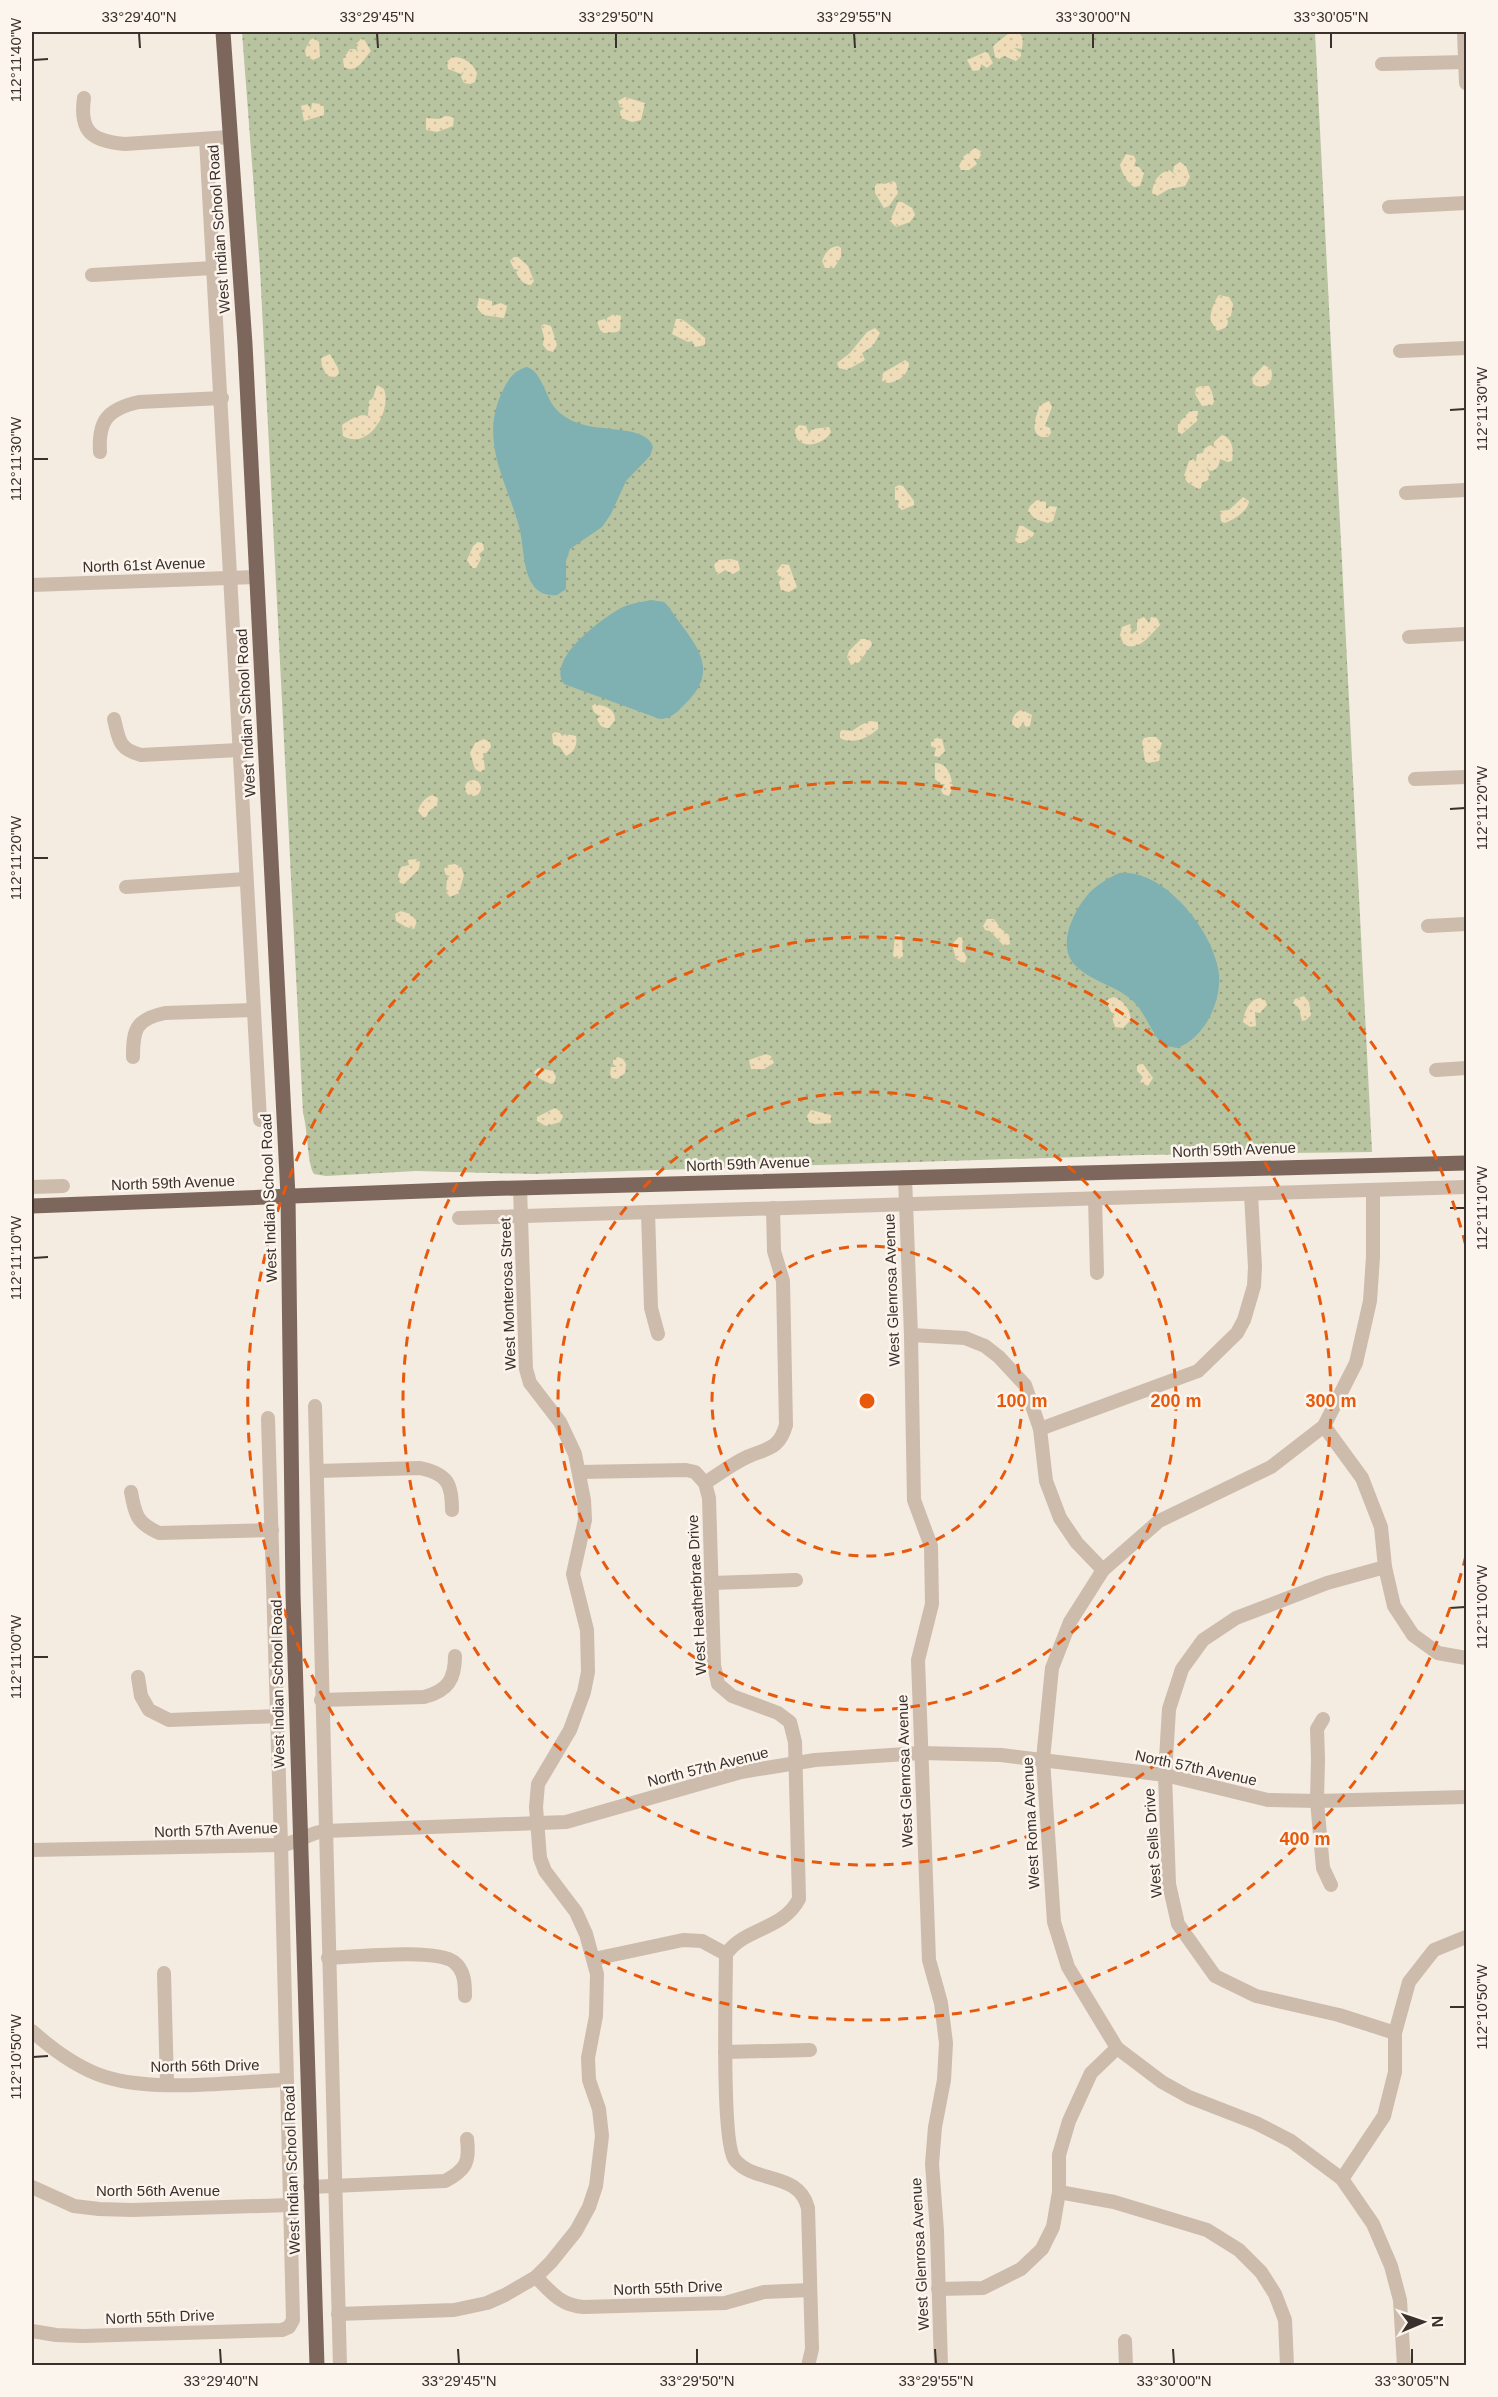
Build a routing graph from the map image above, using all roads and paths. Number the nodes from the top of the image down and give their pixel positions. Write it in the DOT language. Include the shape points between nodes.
graph roads {
  1 [pos="223,32"];
  2 [pos="1464,32"];
  3 [pos="1465,62"];
  4 [pos="1382,64"];
  5 [pos="1467,83"];
  6 [pos="84,98"];
  7 [pos="230,137"];
  8 [pos="206,139"];
  9 [pos="1467,203"];
  10 [pos="1389,207"];
  11 [pos="213,268"];
  12 [pos="92,274"];
  13 [pos="1467,348"];
  14 [pos="1400,351"];
  15 [pos="222,398"];
  16 [pos="100,452"];
  17 [pos="1467,490"];
  18 [pos="1406,493"];
  19 [pos="257,577"];
  20 [pos="230,578"];
  21 [pos="32,585"];
  22 [pos="1467,634"];
  23 [pos="1409,637"];
  24 [pos="114,719"];
  25 [pos="239,750"];
  26 [pos="1467,777"];
  27 [pos="1415,778"];
  28 [pos="246,879"];
  29 [pos="126,887"];
  30 [pos="1467,924"];
  31 [pos="1428,926"];
  32 [pos="254,1010"];
  33 [pos="133,1057"];
  34 [pos="1467,1068"];
  35 [pos="1436,1070"];
  36 [pos="260,1120"];
  37 [pos="1467,1162"];
  38 [pos="905,1177"];
  39 [pos="63,1186"];
  40 [pos="32,1187"];
  41 [pos="1467,1187"];
  42 [pos="520,1188"];
  43 [pos="1372,1190"];
  44 [pos="1251,1194"];
  45 [pos="288,1196"];
  46 [pos="1095,1198"];
  47 [pos="906,1204"];
  48 [pos="32,1206"];
  49 [pos="773,1208"];
  50 [pos="648,1212"];
  51 [pos="522,1216"];
  52 [pos="459,1218"];
  53 [pos="1097,1274"];
  54 [pos="658,1334"];
  55 [pos="911,1335"];
  56 [pos="315,1406"];
  57 [pos="268,1418"];
  58 [pos="1324,1426"];
  59 [pos="1040,1429"];
  60 [pos="317,1471"];
  61 [pos="580,1472"];
  62 [pos="705,1483"];
  63 [pos="131,1492"];
  64 [pos="452,1510"];
  65 [pos="272,1530"];
  66 [pos="1385,1567"];
  67 [pos="1103,1570"];
  68 [pos="796,1580"];
  69 [pos="711,1582"];
  70 [pos="454,1656"];
  71 [pos="1467,1658"];
  72 [pos="138,1677"];
  73 [pos="321,1700"];
  74 [pos="278,1716"];
  75 [pos="1323,1719"];
  76 [pos="921,1752"];
  77 [pos="1043,1759"];
  78 [pos="796,1763"];
  79 [pos="1165,1775"];
  80 [pos="1467,1797"];
  81 [pos="1317,1801"];
  82 [pos="537,1824"];
  83 [pos="325,1831"];
  84 [pos="300,1838"];
  85 [pos="281,1845"];
  86 [pos="32,1850"];
  87 [pos="1331,1885"];
  88 [pos="1467,1937"];
  89 [pos="726,1954"];
  90 [pos="328,1958"];
  91 [pos="594,1959"];
  92 [pos="164,1973"];
  93 [pos="465,1996"];
  94 [pos="32,2031"];
  95 [pos="1395,2032"];
  96 [pos="1117,2048"];
  97 [pos="810,2050"];
  98 [pos="725,2052"];
  99 [pos="285,2080"];
  100 [pos="167,2085"];
  101 [pos="467,2139"];
  102 [pos="1342,2179"];
  103 [pos="335,2186"];
  104 [pos="32,2187"];
  105 [pos="310,2187"];
  106 [pos="1059,2192"];
  107 [pos="290,2205"];
  108 [pos="536,2277"];
  109 [pos="810,2289"];
  110 [pos="938,2289"];
  111 [pos="339,2314"];
  112 [pos="289,2326"];
  113 [pos="32,2331"];
  114 [pos="1125,2341"];
  115 [pos="317,2366"];
  116 [pos="340,2366"];
  117 [pos="808,2366"];
  118 [pos="941,2366"];
  119 [pos="1126,2366"];
  120 [pos="1287,2366"];
  121 [pos="1404,2366"];
  1 -- 7 [label="main road, West Indian School Road"];
  2 -- 3 [label="street"];
  3 -- 4 [label="street"];
  3 -- 5 [label="street"];
  6 -- 8 [label="street" via="81,116 85,127 109,143"];
  7 -- 8 [label="street"];
  7 -- 19 [label="main road, West Indian School Road" via="243,299"];
  8 -- 11 [label="street, West Indian School Road"];
  9 -- 10 [label="street"];
  11 -- 12 [label="street"];
  11 -- 15 [label="street, West Indian School Road"];
  13 -- 14 [label="street"];
  15 -- 16 [label="street" via="139,402 115,410 102,422"];
  15 -- 20 [label="street, West Indian School Road"];
  17 -- 18 [label="street"];
  19 -- 20 [label="street, North 61st Avenue"];
  19 -- 45 [label="main road, West Indian School Road"];
  20 -- 21 [label="street, North 61st Avenue"];
  20 -- 25 [label="street, West Indian School Road"];
  22 -- 23 [label="street"];
  24 -- 25 [label="street" via="122,746 128,752 141,755"];
  25 -- 28 [label="street, West Indian School Road"];
  26 -- 27 [label="street"];
  28 -- 29 [label="street"];
  28 -- 32 [label="street, West Indian School Road"];
  30 -- 31 [label="street"];
  32 -- 33 [label="street" via="152,1016 133,1034"];
  32 -- 36 [label="street, West Indian School Road"];
  34 -- 35 [label="street"];
  37 -- 38 [label="main road, North 59th Avenue"];
  38 -- 42 [label="main road, North 59th Avenue"];
  38 -- 47 [label="street, West Glenrosa Avenue"];
  39 -- 40 [label="street"];
  41 -- 43 [label="street"];
  42 -- 45 [label="main road, North 59th Avenue"];
  42 -- 51 [label="street, West Monterosa Street"];
  43 -- 44 [label="street"];
  43 -- 58 [label="street, West Roma Avenue" via="1370,1301 1356,1363"];
  44 -- 46 [label="street"];
  44 -- 59 [label="street" via="1254,1286 1237,1333 1198,1371"];
  45 -- 48 [label="main road, North 59th Avenue"];
  45 -- 84 [label="main road, West Indian School Road"];
  46 -- 47 [label="street"];
  46 -- 53 [label="street"];
  47 -- 49 [label="street"];
  47 -- 55 [label="street, West Glenrosa Avenue"];
  49 -- 50 [label="street"];
  49 -- 62 [label="street" via="774,1251 783,1281 786,1425 771,1449 749,1456"];
  50 -- 51 [label="street"];
  50 -- 54 [label="street" via="651,1308"];
  51 -- 52 [label="street"];
  51 -- 61 [label="street, West Monterosa Street" via="526,1369 530,1383 560,1422"];
  55 -- 59 [label="street" via="965,1338 992,1352 1025,1384"];
  55 -- 76 [label="street, West Glenrosa Avenue" via="914,1500 931,1546 932,1604 918,1660"];
  56 -- 60 [label="street"];
  57 -- 65 [label="street, West Indian School Road"];
  58 -- 66 [label="street" via="1362,1478 1381,1527"];
  58 -- 67 [label="street, West Roma Avenue" via="1271,1467 1159,1521"];
  59 -- 67 [label="street" via="1046,1481 1060,1518"];
  60 -- 64 [label="street" via="430,1470 452,1489"];
  60 -- 73 [label="street"];
  61 -- 62 [label="street" via="686,1470 695,1472"];
  61 -- 82 [label="street, West Monterosa Street" via="585,1520 573,1574 587,1630 588,1672 570,1730 538,1784"];
  62 -- 69 [label="street, West Heatherbrae Drive" via="709,1498"];
  63 -- 65 [label="street" via="142,1526 159,1533"];
  65 -- 74 [label="street, West Indian School Road"];
  66 -- 71 [label="street" via="1394,1606 1413,1635 1438,1653"];
  66 -- 79 [label="street, West Sells Drive" via="1327,1583 1236,1618 1203,1640 1182,1669 1169,1709"];
  67 -- 77 [label="street, West Roma Avenue" via="1070,1622 1052,1668"];
  68 -- 69 [label="street"];
  69 -- 78 [label="street, West Heatherbrae Drive" via="718,1684 732,1696 778,1713 790,1722"];
  70 -- 73 [label="street" via="455,1673 449,1684 433,1695"];
  72 -- 74 [label="street" via="141,1696 149,1710 169,1720"];
  73 -- 83 [label="street"];
  74 -- 85 [label="street, West Indian School Road"];
  75 -- 81 [label="street" via="1317,1729"];
  76 -- 77 [label="street, North 57th Avenue"];
  76 -- 78 [label="street, North 57th Avenue"];
  76 -- 110 [label="street, West Glenrosa Avenue" via="929,1960 941,2003 946,2043 932,2164"];
  77 -- 79 [label="street, North 57th Avenue"];
  77 -- 96 [label="street, West Roma Avenue" via="1054,1922 1068,1967"];
  78 -- 82 [label="street, North 57th Avenue" via="730,1775 577,1821"];
  78 -- 89 [label="street, West Heatherbrae Drive" via="798,1899 783,1920 745,1935"];
  79 -- 81 [label="street, North 57th Avenue" via="1268,1800"];
  79 -- 95 [label="street, West Sells Drive" via="1169,1884 1178,1924 1215,1976 1256,1996"];
  80 -- 81 [label="street, North 57th Avenue"];
  81 -- 87 [label="street" via="1323,1868"];
  82 -- 83 [label="street, North 57th Avenue"];
  82 -- 91 [label="street, West Monterosa Street" via="545,1871 576,1912"];
  83 -- 84 [label="street, North 57th Avenue"];
  83 -- 90 [label="street"];
  84 -- 85 [label="street, North 57th Avenue"];
  84 -- 105 [label="main road, West Indian School Road"];
  85 -- 86 [label="street, North 57th Avenue"];
  85 -- 99 [label="street, West Indian School Road"];
  88 -- 95 [label="street" via="1434,1950 1409,1982"];
  89 -- 91 [label="street" via="702,1941 683,1940"];
  89 -- 98 [label="street"];
  90 -- 93 [label="street" via="438,1955 455,1962 461,1970"];
  90 -- 103 [label="street"];
  91 -- 108 [label="street, West Monterosa Street" via="597,2007 588,2058 589,2080 601,2122 600,2170 589,2207 576,2230"];
  92 -- 100 [label="street"];
  94 -- 100 [label="street, North 56th Drive" via="97,2074"];
  95 -- 102 [label="street" via="1395,2072 1384,2116"];
  96 -- 102 [label="street, West Roma Avenue" via="1189,2097 1291,2141"];
  96 -- 106 [label="street" via="1091,2073 1069,2121 1059,2155"];
  97 -- 98 [label="street"];
  98 -- 109 [label="street" via="729,2147 734,2160 747,2169 794,2186 805,2196"];
  99 -- 100 [label="street, North 56th Drive"];
  99 -- 107 [label="street, West Indian School Road"];
  101 -- 103 [label="street" via="469,2157 463,2168 445,2181"];
  102 -- 121 [label="street, West Roma Avenue" via="1372,2224 1391,2265 1400,2300"];
  103 -- 105 [label="street"];
  103 -- 111 [label="street"];
  104 -- 107 [label="street, North 56th Avenue" via="74,2206 99,2209"];
  105 -- 115 [label="main road, West Indian School Road"];
  106 -- 110 [label="street" via="1053,2227 1042,2249 1021,2269 983,2288"];
  106 -- 120 [label="street" via="1114,2202 1207,2230 1239,2250 1261,2272 1275,2294 1285,2320"];
  107 -- 112 [label="street, West Indian School Road"];
  108 -- 109 [label="street, North 55th Drive" via="558,2299 584,2307 725,2303 764,2292"];
  108 -- 111 [label="street, West Monterosa Street" via="506,2295 471,2307"];
  109 -- 117 [label="street" via="812,2349"];
  110 -- 118 [label="street, West Glenrosa Avenue"];
  111 -- 116 [label="street"];
  112 -- 113 [label="street, North 55th Drive" via="282,2330 83,2336"];
  114 -- 119 [label="street"];
}
